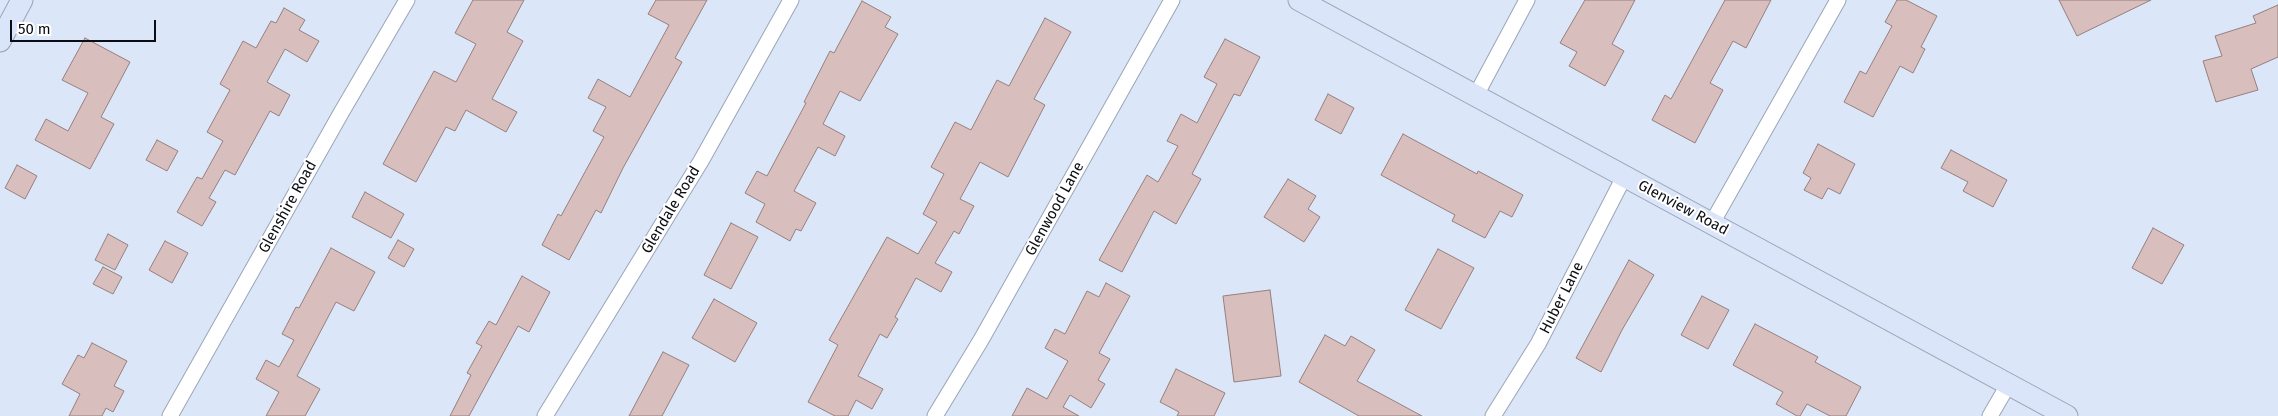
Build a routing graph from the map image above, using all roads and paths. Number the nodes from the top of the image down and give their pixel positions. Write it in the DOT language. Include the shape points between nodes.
graph roads {
  1 [pos="22,0"];
  2 [pos="407,0"];
  3 [pos="791,0"];
  4 [pos="1172,0"];
  5 [pos="1299,0"];
  6 [pos="1527,0"];
  7 [pos="1838,0"];
  8 [pos="0,41"];
  9 [pos="1475,97"];
  10 [pos="1624,176"];
  11 [pos="1712,223"];
  12 [pos="2008,385"];
  13 [pos="170,416"];
  14 [pos="545,416"];
  15 [pos="935,416"];
  16 [pos="1493,416"];
  17 [pos="1990,416"];
  18 [pos="2067,416"];
  1 -- 8 [label="main road"];
  2 -- 13 [label="street, Glenshire Road"];
  3 -- 14 [label="street, Glendale Road" via="701,162"];
  4 -- 15 [label="street, Glenwood Lane"];
  5 -- 9 [label="main road, Glenview Road"];
  6 -- 9 [label="street"];
  7 -- 11 [label="street"];
  9 -- 10 [label="main road, Glenview Road"];
  10 -- 11 [label="main road, Glenview Road"];
  10 -- 16 [label="street, Huber Lane" via="1538,344"];
  11 -- 12 [label="main road, Glenview Road"];
  12 -- 17 [label="street"];
  12 -- 18 [label="main road, Glenview Road"];
}
